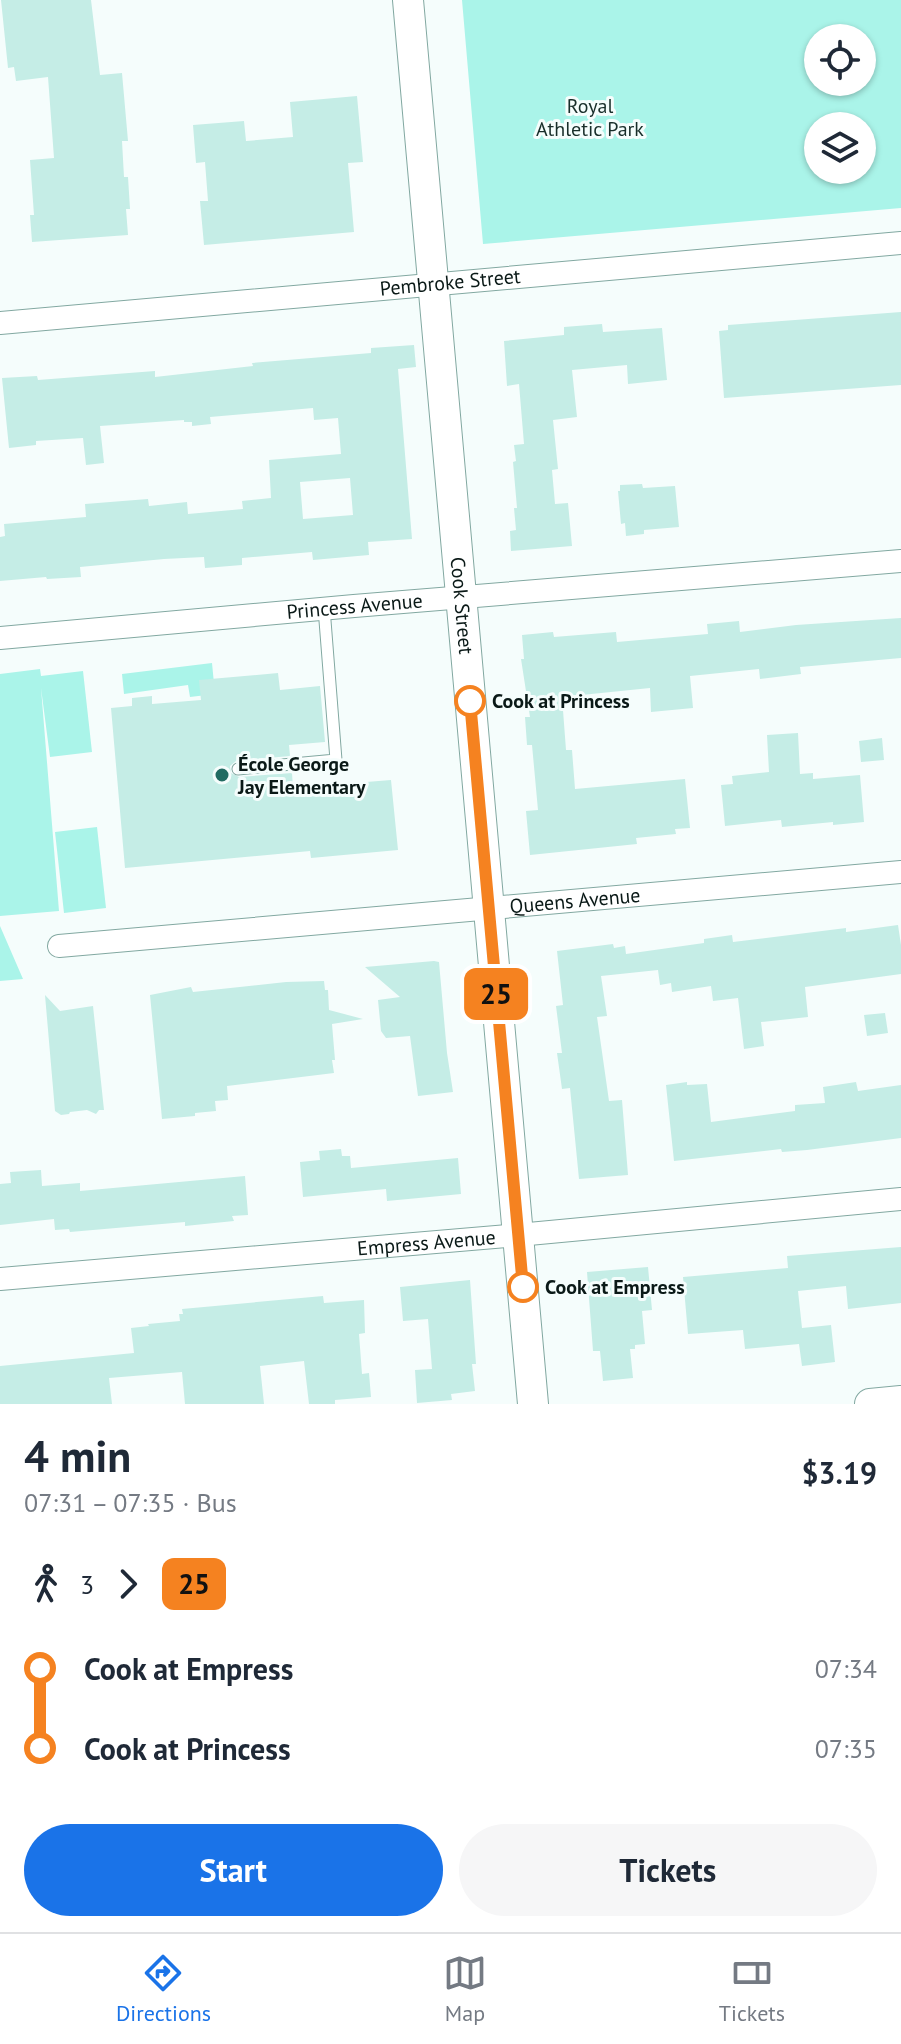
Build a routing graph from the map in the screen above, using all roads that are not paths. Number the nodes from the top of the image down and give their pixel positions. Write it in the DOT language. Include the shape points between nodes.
graph roads {
  1 [pos="408,0"];
  2 [pos="901,243"];
  3 [pos="433,284"];
  4 [pos="0,323"];
  5 [pos="901,561"];
  6 [pos="461,597"];
  7 [pos="324,608"];
  8 [pos="0,638"];
  9 [pos="238,769"];
  10 [pos="901,872"];
  11 [pos="488,907"];
  12 [pos="59,946"];
  13 [pos="901,1199"];
  14 [pos="518,1235"];
  15 [pos="0,1279"];
  16 [pos="901,1401"];
  17 [pos="533,1404"];
  18 [pos="870,1404"];
  1 -- 3 [label="main road, Cook Street"];
  2 -- 3 [label="street, Pembroke Street"];
  3 -- 4 [label="street, Pembroke Street"];
  3 -- 6 [label="main road, Cook Street"];
  5 -- 6 [label="street, Princess Avenue"];
  6 -- 7 [label="street, Princess Avenue"];
  6 -- 11 [label="main road, Cook Street"];
  7 -- 8 [label="street, Princess Avenue"];
  7 -- 9 [label="lane" via="336,760"];
  10 -- 11 [label="street, Queens Avenue"];
  11 -- 12 [label="street, Queens Avenue"];
  11 -- 14 [label="main road, Cook Street"];
  13 -- 14 [label="street, Empress Avenue"];
  14 -- 15 [label="street, Empress Avenue"];
  14 -- 17 [label="main road, Cook Street"];
  16 -- 18 [label="main road"];
}
